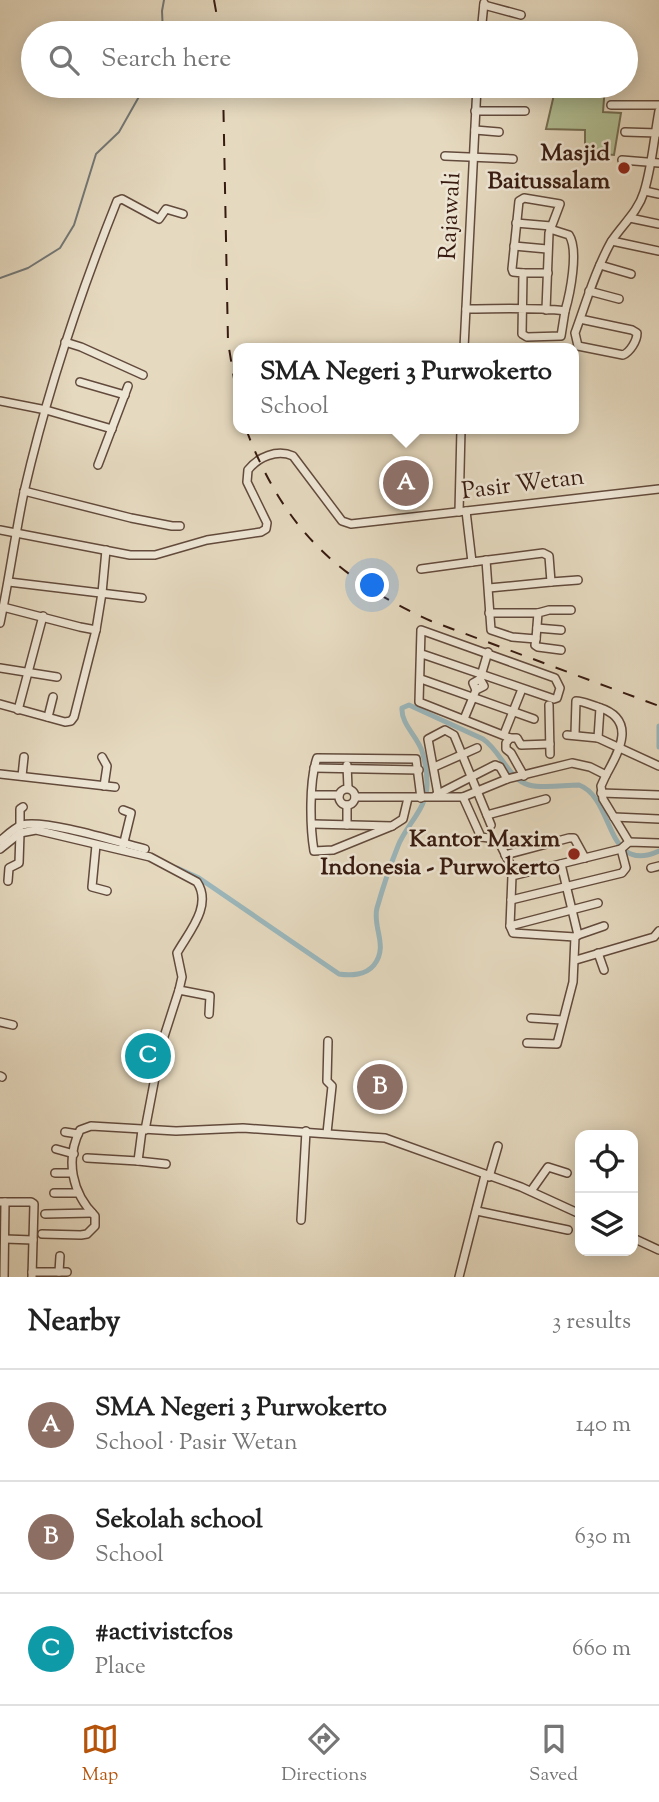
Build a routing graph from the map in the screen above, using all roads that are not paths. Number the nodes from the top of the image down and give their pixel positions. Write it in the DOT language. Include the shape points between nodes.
graph roads {
  1 [pos="484,2"];
  2 [pos="521,15"];
  3 [pos="482,21"];
  4 [pos="476,98"];
  5 [pos="611,105"];
  6 [pos="659,105"];
  7 [pos="475,111"];
  8 [pos="525,111"];
  9 [pos="659,111"];
  10 [pos="475,131"];
  11 [pos="499,132"];
  12 [pos="625,132"];
  13 [pos="657,132"];
  14 [pos="444,156"];
  15 [pos="474,156"];
  16 [pos="513,159"];
  17 [pos="622,160"];
  18 [pos="655,162"];
  19 [pos="645,191"];
  20 [pos="659,194"];
  21 [pos="183,214"];
  22 [pos="629,218"];
  23 [pos="516,223"];
  24 [pos="659,224"];
  25 [pos="551,228"];
  26 [pos="612,241"];
  27 [pos="514,246"];
  28 [pos="547,249"];
  29 [pos="659,251"];
  30 [pos="600,265"];
  31 [pos="523,273"];
  32 [pos="548,273"];
  33 [pos="631,274"];
  34 [pos="589,291"];
  35 [pos="619,299"];
  36 [pos="466,309"];
  37 [pos="522,310"];
  38 [pos="546,310"];
  39 [pos="565,311"];
  40 [pos="580,319"];
  41 [pos="65,342"];
  42 [pos="464,343"];
  43 [pos="577,343"];
  44 [pos="579,346"];
  45 [pos="143,375"];
  46 [pos="80,382"];
  47 [pos="128,386"];
  48 [pos="125,395"];
  49 [pos="0,401"];
  50 [pos="46,410"];
  51 [pos="112,429"];
  52 [pos="460,434"];
  53 [pos="99,465"];
  54 [pos="659,489"];
  55 [pos="24,491"];
  56 [pos="462,511"];
  57 [pos="180,526"];
  58 [pos="0,530"];
  59 [pos="15,534"];
  60 [pos="106,550"];
  61 [pos="486,560"];
  62 [pos="472,562"];
  63 [pos="421,569"];
  64 [pos="578,580"];
  65 [pos="9,582"];
  66 [pos="551,582"];
  67 [pos="489,589"];
  68 [pos="102,593"];
  69 [pos="142,598"];
  70 [pos="3,601"];
  71 [pos="570,610"];
  72 [pos="489,613"];
  73 [pos="538,613"];
  74 [pos="43,616"];
  75 [pos="0,622"];
  76 [pos="537,628"];
  77 [pos="96,630"];
  78 [pos="561,630"];
  79 [pos="536,639"];
  80 [pos="561,650"];
  81 [pos="488,652"];
  82 [pos="422,654"];
  83 [pos="0,668"];
  84 [pos="29,673"];
  85 [pos="57,677"];
  86 [pos="481,677"];
  87 [pos="421,678"];
  88 [pos="522,689"];
  89 [pos="475,693"];
  90 [pos="53,697"];
  91 [pos="0,704"];
  92 [pos="549,705"];
  93 [pos="600,708"];
  94 [pos="18,710"];
  95 [pos="513,712"];
  96 [pos="48,717"];
  97 [pos="464,719"];
  98 [pos="534,719"];
  99 [pos="507,736"];
  100 [pos="598,738"];
  101 [pos="550,744"];
  102 [pos="521,745"];
  103 [pos="477,748"];
  104 [pos="620,749"];
  105 [pos="511,753"];
  106 [pos="550,754"];
  107 [pos="462,755"];
  108 [pos="24,757"];
  109 [pos="102,757"];
  110 [pos="348,757"];
  111 [pos="659,766"];
  112 [pos="434,767"];
  113 [pos="314,768"];
  114 [pos="347,768"];
  115 [pos="419,770"];
  116 [pos="0,774"];
  117 [pos="606,775"];
  118 [pos="22,776"];
  119 [pos="517,777"];
  120 [pos="471,778"];
  121 [pos="104,786"];
  122 [pos="115,787"];
  123 [pos="348,788"];
  124 [pos="477,792"];
  125 [pos="601,793"];
  126 [pos="313,795"];
  127 [pos="659,795"];
  128 [pos="338,796"];
  129 [pos="355,797"];
  130 [pos="429,797"];
  131 [pos="463,797"];
  132 [pos="408,799"];
  133 [pos="546,799"];
  134 [pos="347,805"];
  135 [pos="23,807"];
  136 [pos="123,810"];
  137 [pos="487,815"];
  138 [pos="614,817"];
  139 [pos="659,819"];
  140 [pos="313,824"];
  141 [pos="347,825"];
  142 [pos="491,825"];
  143 [pos="392,826"];
  144 [pos="20,830"];
  145 [pos="489,838"];
  146 [pos="0,841"];
  147 [pos="659,843"];
  148 [pos="96,845"];
  149 [pos="501,846"];
  150 [pos="624,846"];
  151 [pos="122,847"];
  152 [pos="0,849"];
  153 [pos="145,849"];
  154 [pos="505,855"];
  155 [pos="585,858"];
  156 [pos="561,864"];
  157 [pos="515,874"];
  158 [pos="8,881"];
  159 [pos="567,887"];
  160 [pos="107,891"];
  161 [pos="510,900"];
  162 [pos="598,903"];
  163 [pos="573,911"];
  164 [pos="510,926"];
  165 [pos="604,926"];
  166 [pos="657,934"];
  167 [pos="577,936"];
  168 [pos="659,945"];
  169 [pos="598,953"];
  170 [pos="576,960"];
  171 [pos="604,970"];
  172 [pos="179,990"];
  173 [pos="209,1014"];
  174 [pos="531,1018"];
  175 [pos="562,1020"];
  176 [pos="0,1022"];
  177 [pos="13,1025"];
  178 [pos="328,1041"];
  179 [pos="527,1043"];
  180 [pos="327,1091"];
  181 [pos="144,1130"];
  182 [pos="306,1131"];
  183 [pos="65,1132"];
  184 [pos="325,1132"];
  185 [pos="78,1134"];
  186 [pos="498,1146"];
  187 [pos="56,1149"];
  188 [pos="74,1154"];
  189 [pos="87,1158"];
  190 [pos="138,1161"];
  191 [pos="166,1164"];
  192 [pos="55,1173"];
  193 [pos="72,1173"];
  194 [pos="567,1173"];
  195 [pos="487,1176"];
  196 [pos="531,1191"];
  197 [pos="54,1193"];
  198 [pos="78,1193"];
  199 [pos="3,1202"];
  200 [pos="477,1211"];
  201 [pos="575,1212"];
  202 [pos="92,1213"];
  203 [pos="45,1214"];
  204 [pos="301,1220"];
  205 [pos="568,1230"];
  206 [pos="42,1234"];
  207 [pos="5,1239"];
  208 [pos="33,1240"];
  209 [pos="638,1240"];
  210 [pos="659,1250"];
  211 [pos="60,1256"];
  212 [pos="32,1275"];
  213 [pos="4,1277"];
  214 [pos="459,1277"];
  1 -- 2 [label="street"];
  1 -- 3 [label="street"];
  4 -- 7 [label="street, Rajawali"];
  5 -- 6 [label="street"];
  7 -- 8 [label="street"];
  7 -- 10 [label="street, Rajawali"];
  9 -- 13 [label="street"];
  10 -- 11 [label="street"];
  10 -- 15 [label="street, Rajawali"];
  12 -- 13 [label="street"];
  13 -- 18 [label="street"];
  14 -- 15 [label="street"];
  15 -- 16 [label="street"];
  15 -- 36 [label="street, Rajawali"];
  17 -- 18 [label="street"];
  18 -- 19 [label="street"];
  19 -- 20 [label="street"];
  19 -- 22 [label="street"];
  21 -- 41 [label="street" via="166,209 159,219 119,199"];
  22 -- 24 [label="street"];
  22 -- 26 [label="street"];
  23 -- 25 [label="street"];
  23 -- 25 [label="street" via="519,201 528,198 559,203"];
  23 -- 27 [label="street"];
  25 -- 28 [label="street"];
  25 -- 39 [label="street" via="569,235 572,241 572,284"];
  26 -- 29 [label="street"];
  26 -- 30 [label="street"];
  27 -- 28 [label="street"];
  27 -- 31 [label="street" via="512,271"];
  28 -- 32 [label="street"];
  30 -- 33 [label="street"];
  30 -- 34 [label="street"];
  31 -- 32 [label="street"];
  31 -- 37 [label="street"];
  32 -- 38 [label="street"];
  34 -- 35 [label="street"];
  34 -- 40 [label="street"];
  36 -- 37 [label="street"];
  36 -- 42 [label="street, Rajawali"];
  37 -- 38 [label="street"];
  37 -- 39 [label="street" via="522,334 527,337 560,337"];
  38 -- 39 [label="street"];
  40 -- 43 [label="street"];
  40 -- 44 [label="street" via="632,330 637,338 622,355"];
  41 -- 45 [label="street"];
  41 -- 50 [label="street"];
  46 -- 48 [label="street"];
  47 -- 48 [label="street"];
  48 -- 51 [label="street"];
  49 -- 50 [label="street"];
  50 -- 51 [label="street"];
  50 -- 55 [label="street"];
  51 -- 53 [label="street"];
  52 -- 56 [label="street"];
  54 -- 56 [label="street, Pasir Wetan"];
  55 -- 57 [label="street"];
  55 -- 59 [label="street"];
  56 -- 60 [label="street, Pasir Wetan" via="346,523 293,456 281,452 254,463 246,475 266,519 264,531 155,555"];
  56 -- 62 [label="street"];
  58 -- 59 [label="street, Pasir Wetan"];
  59 -- 60 [label="street, Pasir Wetan"];
  59 -- 65 [label="street"];
  60 -- 68 [label="street"];
  61 -- 62 [label="street"];
  61 -- 66 [label="street" via="546,554"];
  61 -- 67 [label="street"];
  62 -- 63 [label="street"];
  64 -- 66 [label="street"];
  65 -- 68 [label="street"];
  65 -- 70 [label="street"];
  66 -- 67 [label="street"];
  67 -- 72 [label="street"];
  68 -- 69 [label="street"];
  68 -- 77 [label="street"];
  70 -- 74 [label="street"];
  70 -- 75 [label="street"];
  71 -- 73 [label="street"];
  72 -- 73 [label="street"];
  72 -- 79 [label="street" via="491,630"];
  73 -- 76 [label="street"];
  74 -- 77 [label="street"];
  74 -- 84 [label="street"];
  76 -- 78 [label="street"];
  76 -- 79 [label="street"];
  77 -- 96 [label="street" via="74,717 65,722"];
  79 -- 80 [label="street" via="538,647"];
  81 -- 82 [label="street" via="422,629"];
  81 -- 86 [label="street"];
  81 -- 88 [label="street" via="550,675 561,688 554,699"];
  82 -- 86 [label="street"];
  82 -- 87 [label="street"];
  83 -- 84 [label="street"];
  84 -- 85 [label="street"];
  84 -- 94 [label="street"];
  86 -- 88 [label="street"];
  86 -- 89 [label="street" via="473,683"];
  87 -- 89 [label="street"];
  87 -- 97 [label="street" via="419,702"];
  88 -- 95 [label="street"];
  89 -- 95 [label="street"];
  89 -- 97 [label="street"];
  90 -- 96 [label="street"];
  91 -- 94 [label="street"];
  92 -- 101 [label="street"];
  93 -- 100 [label="street"];
  93 -- 100 [label="street" via="576,701 571,735"];
  93 -- 104 [label="street" via="619,721"];
  94 -- 96 [label="street"];
  95 -- 98 [label="street"];
  95 -- 99 [label="street"];
  97 -- 99 [label="street"];
  99 -- 102 [label="street" via="517,738"];
  99 -- 105 [label="street"];
  100 -- 104 [label="street"];
  101 -- 102 [label="street"];
  101 -- 106 [label="street"];
  102 -- 105 [label="street"];
  103 -- 107 [label="street"];
  104 -- 111 [label="street"];
  104 -- 117 [label="street"];
  105 -- 119 [label="street"];
  107 -- 112 [label="street"];
  107 -- 112 [label="street" via="450,731 439,732 428,740"];
  107 -- 120 [label="street"];
  108 -- 118 [label="street"];
  109 -- 121 [label="street" via="107,766"];
  110 -- 113 [label="street" via="317,758"];
  110 -- 114 [label="street"];
  110 -- 115 [label="street" via="416,759"];
  112 -- 130 [label="street"];
  113 -- 114 [label="street"];
  113 -- 126 [label="street"];
  114 -- 115 [label="street"];
  114 -- 123 [label="street"];
  115 -- 130 [label="street"];
  116 -- 118 [label="street"];
  117 -- 119 [label="street" via="572,763"];
  117 -- 125 [label="street"];
  118 -- 121 [label="street"];
  119 -- 120 [label="street" via="497,765"];
  119 -- 124 [label="street"];
  120 -- 124 [label="street"];
  120 -- 130 [label="street"];
  121 -- 122 [label="street"];
  123 -- 128 [label="street"];
  123 -- 129 [label="street"];
  124 -- 131 [label="street"];
  124 -- 137 [label="street"];
  125 -- 127 [label="street"];
  125 -- 138 [label="street"];
  126 -- 128 [label="street"];
  126 -- 140 [label="street"];
  128 -- 134 [label="street"];
  129 -- 132 [label="street"];
  129 -- 134 [label="street"];
  130 -- 131 [label="street"];
  130 -- 132 [label="street"];
  131 -- 145 [label="street" via="481,836"];
  132 -- 143 [label="street" via="403,820"];
  133 -- 137 [label="street"];
  134 -- 141 [label="street"];
  135 -- 144 [label="street"];
  136 -- 151 [label="street" via="131,812"];
  137 -- 142 [label="street"];
  138 -- 139 [label="street"];
  138 -- 150 [label="street"];
  140 -- 141 [label="street"];
  140 -- 143 [label="street" via="315,852 333,850"];
  141 -- 143 [label="street"];
  144 -- 146 [label="street"];
  144 -- 148 [label="street"];
  144 -- 151 [label="street" via="36,824"];
  144 -- 152 [label="street"];
  144 -- 158 [label="street" via="18,865 9,869"];
  147 -- 150 [label="street"];
  148 -- 151 [label="street"];
  148 -- 160 [label="street" via="93,887"];
  149 -- 154 [label="street"];
  150 -- 155 [label="street"];
  150 -- 159 [label="street" via="626,868 622,873"];
  151 -- 153 [label="street"];
  151 -- 172 [label="street" via="150,857 201,887 196,923 177,953 182,977"];
  154 -- 155 [label="street" via="574,838"];
  154 -- 157 [label="street"];
  155 -- 156 [label="street"];
  156 -- 157 [label="street"];
  156 -- 159 [label="street"];
  157 -- 161 [label="street" via="510,879"];
  159 -- 161 [label="street"];
  159 -- 163 [label="street"];
  161 -- 164 [label="street"];
  162 -- 163 [label="street"];
  163 -- 164 [label="street"];
  163 -- 167 [label="street"];
  164 -- 167 [label="street" via="515,934"];
  165 -- 167 [label="street"];
  166 -- 168 [label="street"];
  166 -- 169 [label="street"];
  167 -- 170 [label="street"];
  169 -- 170 [label="street"];
  169 -- 171 [label="street"];
  170 -- 175 [label="street"];
  172 -- 173 [label="street" via="210,996"];
  172 -- 181 [label="street" via="161,1046"];
  174 -- 175 [label="street"];
  175 -- 179 [label="street" via="557,1044"];
  176 -- 177 [label="street"];
  178 -- 184 [label="street" via="327,1082 332,1087"];
  180 -- 184 [label="street"];
  181 -- 182 [label="street"];
  181 -- 185 [label="street" via="85,1126"];
  181 -- 190 [label="street"];
  182 -- 184 [label="street"];
  182 -- 204 [label="street"];
  183 -- 185 [label="street"];
  184 -- 195 [label="street" via="385,1138"];
  185 -- 188 [label="street"];
  186 -- 195 [label="street"];
  187 -- 188 [label="street"];
  188 -- 193 [label="street"];
  189 -- 190 [label="street"];
  190 -- 191 [label="street"];
  192 -- 193 [label="street"];
  193 -- 198 [label="street"];
  194 -- 196 [label="street" via="548,1167"];
  195 -- 196 [label="street"];
  195 -- 200 [label="street"];
  196 -- 201 [label="street"];
  197 -- 198 [label="street"];
  198 -- 202 [label="street"];
  199 -- 207 [label="street"];
  199 -- 208 [label="street" via="34,1205"];
  200 -- 205 [label="street"];
  200 -- 214 [label="street"];
  202 -- 203 [label="street"];
  202 -- 206 [label="street" via="95,1226 88,1234"];
  207 -- 208 [label="street"];
  207 -- 213 [label="street"];
  208 -- 212 [label="street"];
  209 -- 210 [label="street"];
  211 -- 212 [label="street" via="64,1272"];
}
